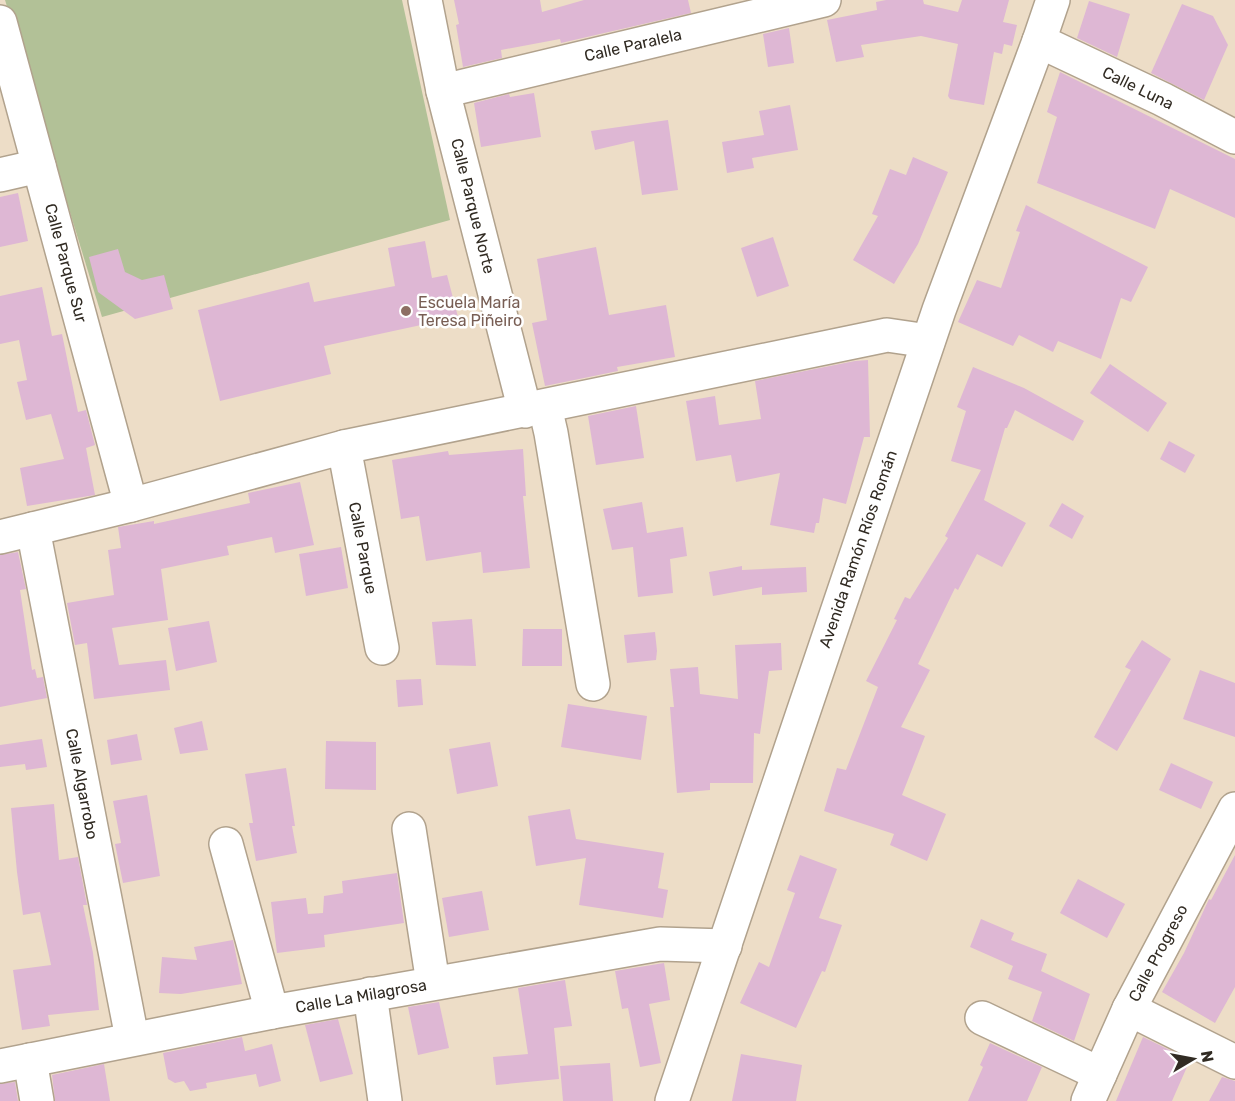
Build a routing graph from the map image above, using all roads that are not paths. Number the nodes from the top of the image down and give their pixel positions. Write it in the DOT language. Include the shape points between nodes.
graph roads {
  1 [pos="425,0"];
  2 [pos="824,0"];
  3 [pos="1053,0"];
  4 [pos="0,22"];
  5 [pos="1040,41"];
  6 [pos="443,91"];
  7 [pos="1235,137"];
  8 [pos="39,166"];
  9 [pos="0,174"];
  10 [pos="928,341"];
  11 [pos="535,409"];
  12 [pos="344,447"];
  13 [pos="131,505"];
  14 [pos="33,529"];
  15 [pos="0,537"];
  16 [pos="382,648"];
  17 [pos="593,684"];
  18 [pos="1235,809"];
  19 [pos="409,829"];
  20 [pos="226,844"];
  21 [pos="725,946"];
  22 [pos="432,983"];
  23 [pos="370,994"];
  24 [pos="1129,1010"];
  25 [pos="272,1012"];
  26 [pos="982,1018"];
  27 [pos="132,1038"];
  28 [pos="1235,1062"];
  29 [pos="15,1063"];
  30 [pos="1094,1088"];
  31 [pos="37,1101"];
  32 [pos="385,1101"];
  33 [pos="672,1101"];
  1 -- 6 [label="street, Calle Parque Norte"];
  2 -- 6 [label="street, Calle Paralela"];
  3 -- 5 [label="street, Avenida Ramón Ríos Román"];
  4 -- 8 [label="street, Calle Parque Sur"];
  5 -- 7 [label="street, Calle Luna"];
  5 -- 10 [label="street, Avenida Ramón Ríos Román"];
  6 -- 11 [label="street, Calle Parque Norte"];
  8 -- 9 [label="street"];
  8 -- 13 [label="street, Calle Parque Sur"];
  10 -- 11 [label="street" via="887,335"];
  10 -- 21 [label="street, Avenida Ramón Ríos Román"];
  11 -- 12 [label="street"];
  11 -- 17 [label="street, Calle Parque Norte" via="551,433"];
  12 -- 13 [label="street"];
  12 -- 16 [label="street, Calle Parque"];
  13 -- 14 [label="street"];
  14 -- 15 [label="street"];
  14 -- 27 [label="street, Calle Algarrobo"];
  18 -- 24 [label="street, Calle Progreso"];
  19 -- 22 [label="street"];
  20 -- 25 [label="street"];
  21 -- 22 [label="street, Calle La Milagrosa" via="660,944"];
  21 -- 33 [label="street, Avenida Ramón Ríos Román"];
  22 -- 23 [label="street, Calle La Milagrosa"];
  23 -- 25 [label="street, Calle La Milagrosa"];
  23 -- 32 [label="street"];
  24 -- 28 [label="street"];
  24 -- 30 [label="street, Calle Progreso"];
  25 -- 27 [label="street, Calle La Milagrosa"];
  26 -- 30 [label="street"];
  27 -- 29 [label="street, Calle La Milagrosa"];
  29 -- 31 [label="street"];
}
